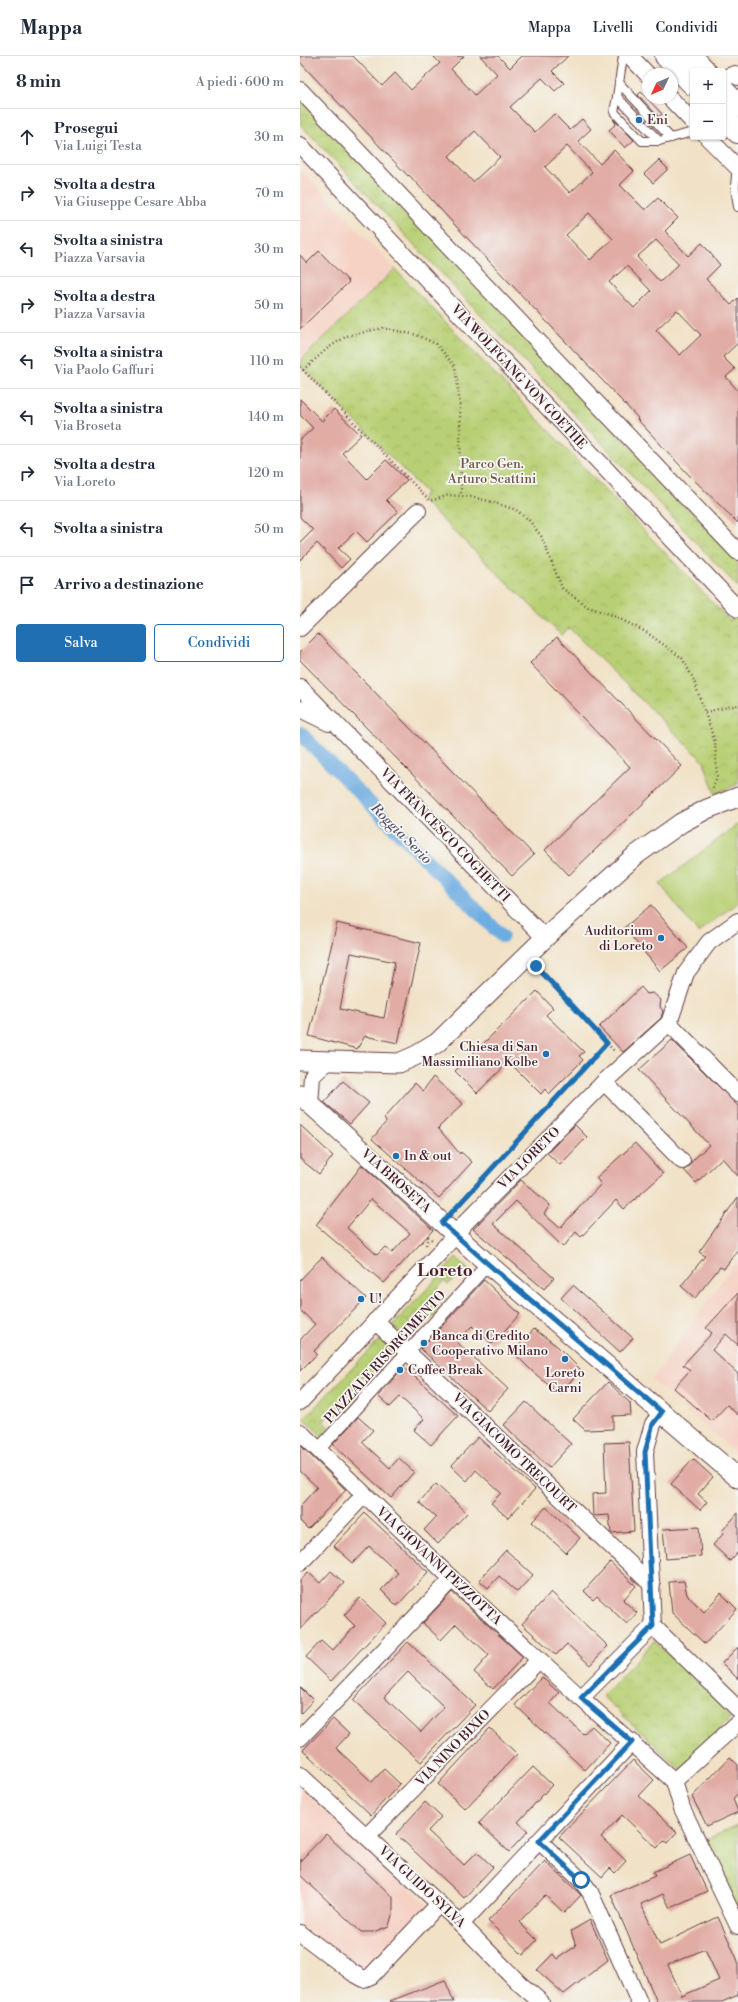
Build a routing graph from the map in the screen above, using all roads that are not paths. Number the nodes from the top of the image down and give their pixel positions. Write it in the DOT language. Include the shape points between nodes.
graph roads {
  1 [pos="623,56"];
  2 [pos="630,56"];
  3 [pos="638,56"];
  4 [pos="666,56"];
  5 [pos="690,56"];
  6 [pos="644,68"];
  7 [pos="702,68"];
  8 [pos="642,69"];
  9 [pos="731,79"];
  10 [pos="690,81"];
  11 [pos="619,83"];
  12 [pos="300,90"];
  13 [pos="617,97"];
  14 [pos="676,104"];
  15 [pos="738,106"];
  16 [pos="690,119"];
  17 [pos="726,119"];
  18 [pos="738,132"];
  19 [pos="690,133"];
  20 [pos="670,138"];
  21 [pos="659,140"];
  22 [pos="710,140"];
  23 [pos="300,145"];
  24 [pos="737,172"];
  25 [pos="738,207"];
  26 [pos="418,511"];
  27 [pos="738,552"];
  28 [pos="738,609"];
  29 [pos="300,628"];
  30 [pos="300,687"];
  31 [pos="300,709"];
  32 [pos="344,731"];
  33 [pos="738,797"];
  34 [pos="738,921"];
  35 [pos="545,938"];
  36 [pos="668,1023"];
  37 [pos="300,1060"];
  38 [pos="331,1062"];
  39 [pos="604,1082"];
  40 [pos="738,1094"];
  41 [pos="305,1099"];
  42 [pos="682,1161"];
  43 [pos="449,1229"];
  44 [pos="487,1263"];
  45 [pos="375,1321"];
  46 [pos="408,1352"];
  47 [pos="300,1402"];
  48 [pos="662,1412"];
  49 [pos="300,1432"];
  50 [pos="318,1450"];
  51 [pos="738,1478"];
  52 [pos="364,1495"];
  53 [pos="303,1554"];
  54 [pos="452,1579"];
  55 [pos="652,1585"];
  56 [pos="653,1626"];
  57 [pos="539,1660"];
  58 [pos="581,1698"];
  59 [pos="738,1709"];
  60 [pos="738,1723"];
  61 [pos="300,1738"];
  62 [pos="632,1742"];
  63 [pos="300,1775"];
  64 [pos="674,1781"];
  65 [pos="367,1836"];
  66 [pos="539,1841"];
  67 [pos="439,1904"];
  68 [pos="461,1924"];
  69 [pos="738,1926"];
  70 [pos="300,1932"];
  71 [pos="541,2002"];
  72 [pos="639,2002"];
  1 -- 11 [label="lane"];
  2 -- 8 [label="street"];
  3 -- 6 [label="street"];
  4 -- 10 [label="main road"];
  5 -- 7 [label="main road"];
  9 -- 15 [label="main road"];
  11 -- 13 [label="lane"];
  11 -- 20 [label="lane"];
  12 -- 27 [label="street"];
  13 -- 21 [label="lane"];
  13 -- 21 [label="lane" via="614,112 642,141"];
  14 -- 16 [label="street"];
  17 -- 18 [label="main road"];
  19 -- 20 [label="lane"];
  20 -- 21 [label="lane"];
  22 -- 24 [label="street"];
  23 -- 28 [label="street, VIA WOLFGANG VON GOETHE"];
  24 -- 25 [label="lane" via="735,187"];
  26 -- 29 [label="street"];
  30 -- 32 [label="street, VIA FRANCESCO COGHETTI"];
  31 -- 32 [label="street, VIA FRANCESCO COGHETTI"];
  32 -- 35 [label="street, VIA FRANCESCO COGHETTI"];
  33 -- 35 [label="street" via="707,810 662,836 636,855"];
  34 -- 36 [label="street, VIA LORETO" via="709,942 686,973"];
  35 -- 38 [label="street" via="437,1043 417,1055 399,1063"];
  36 -- 39 [label="street, VIA LORETO"];
  36 -- 40 [label="street"];
  37 -- 38 [label="street"];
  38 -- 41 [label="street, VIA BROSETA" via="312,1076 310,1092"];
  39 -- 42 [label="street"];
  39 -- 43 [label="street, VIA LORETO"];
  41 -- 43 [label="street, VIA BROSETA"];
  43 -- 44 [label="street, VIA BROSETA"];
  43 -- 45 [label="street"];
  44 -- 46 [label="street, PIAZZALE RISORGIMENTO"];
  44 -- 48 [label="street, VIA BROSETA"];
  45 -- 46 [label="street, VIA GIACOMO TRECOURT"];
  45 -- 47 [label="street"];
  46 -- 50 [label="street, PIAZZALE RISORGIMENTO"];
  46 -- 55 [label="street, VIA GIACOMO TRECOURT"];
  48 -- 51 [label="street, VIA BROSETA"];
  48 -- 55 [label="street" via="653,1424 645,1452"];
  49 -- 50 [label="street, VIA GIOVANNI PEZZOTTA"];
  50 -- 52 [label="street, VIA GIOVANNI PEZZOTTA"];
  52 -- 53 [label="street"];
  52 -- 54 [label="street, VIA GIOVANNI PEZZOTTA"];
  54 -- 57 [label="street, VIA GIOVANNI PEZZOTTA"];
  54 -- 61 [label="street"];
  55 -- 56 [label="street"];
  56 -- 58 [label="street"];
  56 -- 59 [label="street"];
  57 -- 58 [label="street, VIA GIOVANNI PEZZOTTA"];
  57 -- 65 [label="street, VIA NINO BIXIO"];
  58 -- 62 [label="street, VIA GIOVANNI PEZZOTTA"];
  60 -- 64 [label="street"];
  62 -- 64 [label="street, VIA GIOVANNI PEZZOTTA"];
  62 -- 66 [label="street"];
  63 -- 65 [label="street, VIA GUIDO SYLVA"];
  64 -- 69 [label="street" via="682,1808"];
  65 -- 67 [label="street, VIA GUIDO SYLVA"];
  66 -- 68 [label="street"];
  66 -- 72 [label="street" via="581,1880 590,1892"];
  67 -- 68 [label="street, VIA GUIDO SYLVA"];
  67 -- 70 [label="street" via="371,1976 364,1979"];
  68 -- 71 [label="street, VIA GUIDO SYLVA"];
}
